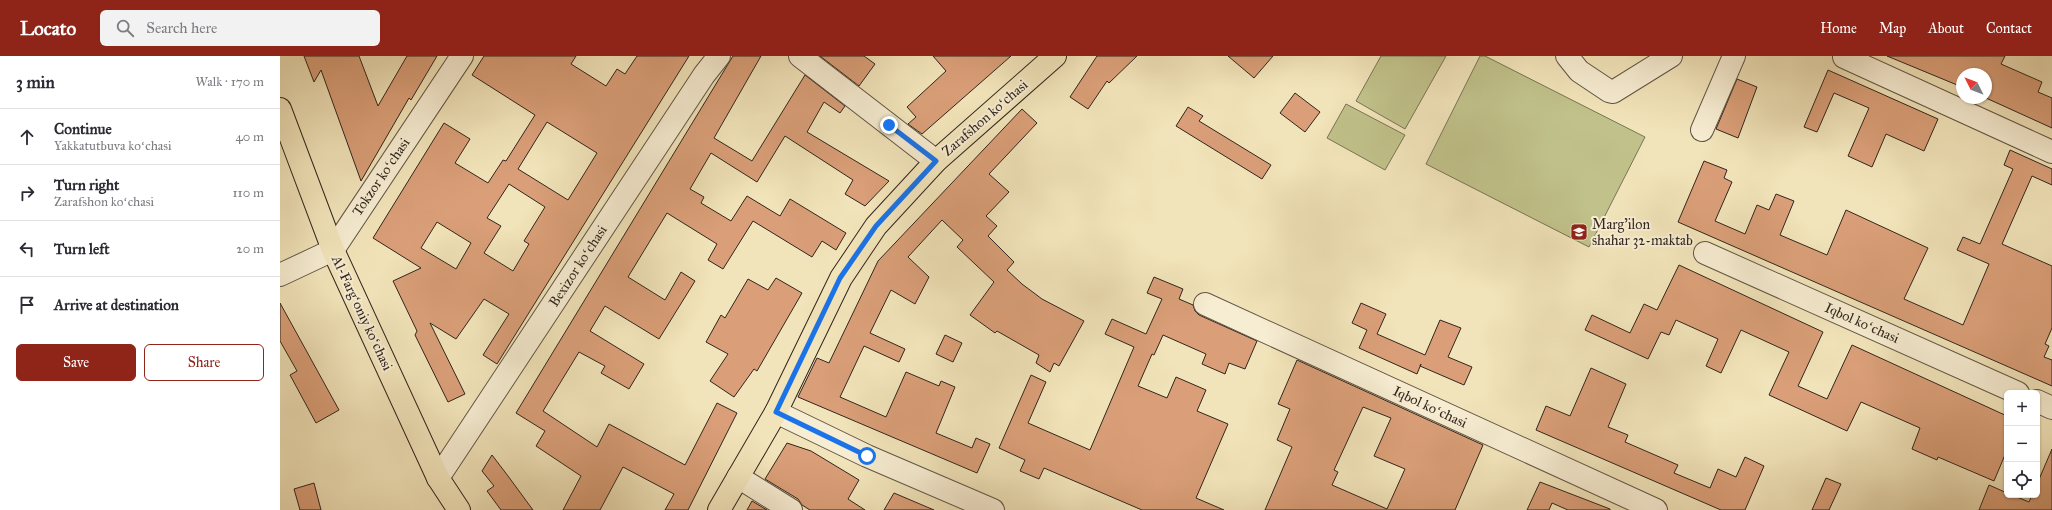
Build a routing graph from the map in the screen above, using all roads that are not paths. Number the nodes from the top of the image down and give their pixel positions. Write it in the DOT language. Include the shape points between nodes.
graph roads {
  1 [pos="462,56"];
  2 [pos="719,56"];
  3 [pos="800,56"];
  4 [pos="1055,56"];
  5 [pos="1566,56"];
  6 [pos="1734,56"];
  7 [pos="1844,57"];
  8 [pos="1663,58"];
  9 [pos="280,109"];
  10 [pos="1702,130"];
  11 [pos="2052,152"];
  12 [pos="936,161"];
  13 [pos="332,250"];
  14 [pos="1705,253"];
  15 [pos="280,274"];
  16 [pos="1205,304"];
  17 [pos="2011,390"];
  18 [pos="2040,402"];
  19 [pos="2052,408"];
  20 [pos="776,412"];
  21 [pos="738,477"];
  22 [pos="438,478"];
  23 [pos="459,510"];
  24 [pos="719,510"];
  25 [pos="791,510"];
  26 [pos="993,510"];
  27 [pos="1656,510"];
  1 -- 13 [label="street, Tokzor koʻchasi"];
  2 -- 22 [label="street, Bexizor koʻchasi"];
  3 -- 12 [label="street"];
  4 -- 12 [label="main road, Zarafshon koʻchasi"];
  5 -- 8 [label="street" via="1579,71 1613,92"];
  6 -- 10 [label="street"];
  7 -- 11 [label="street"];
  9 -- 13 [label="main road, Al-Fargʻoniy koʻchasi"];
  12 -- 20 [label="main road, Zarafshon koʻchasi" via="876,226 840,278"];
  13 -- 15 [label="street"];
  13 -- 22 [label="main road, Al-Fargʻoniy koʻchasi"];
  14 -- 17 [label="street, Iqbol koʻchasi"];
  16 -- 27 [label="street, Iqbol koʻchasi"];
  18 -- 19 [label="street"];
  20 -- 21 [label="main road, Zarafshon koʻchasi"];
  20 -- 26 [label="street" via="867,456"];
  21 -- 24 [label="main road, Zarafshon koʻchasi"];
  21 -- 25 [label="street"];
  22 -- 23 [label="main road, Al-Fargʻoniy koʻchasi"];
}
